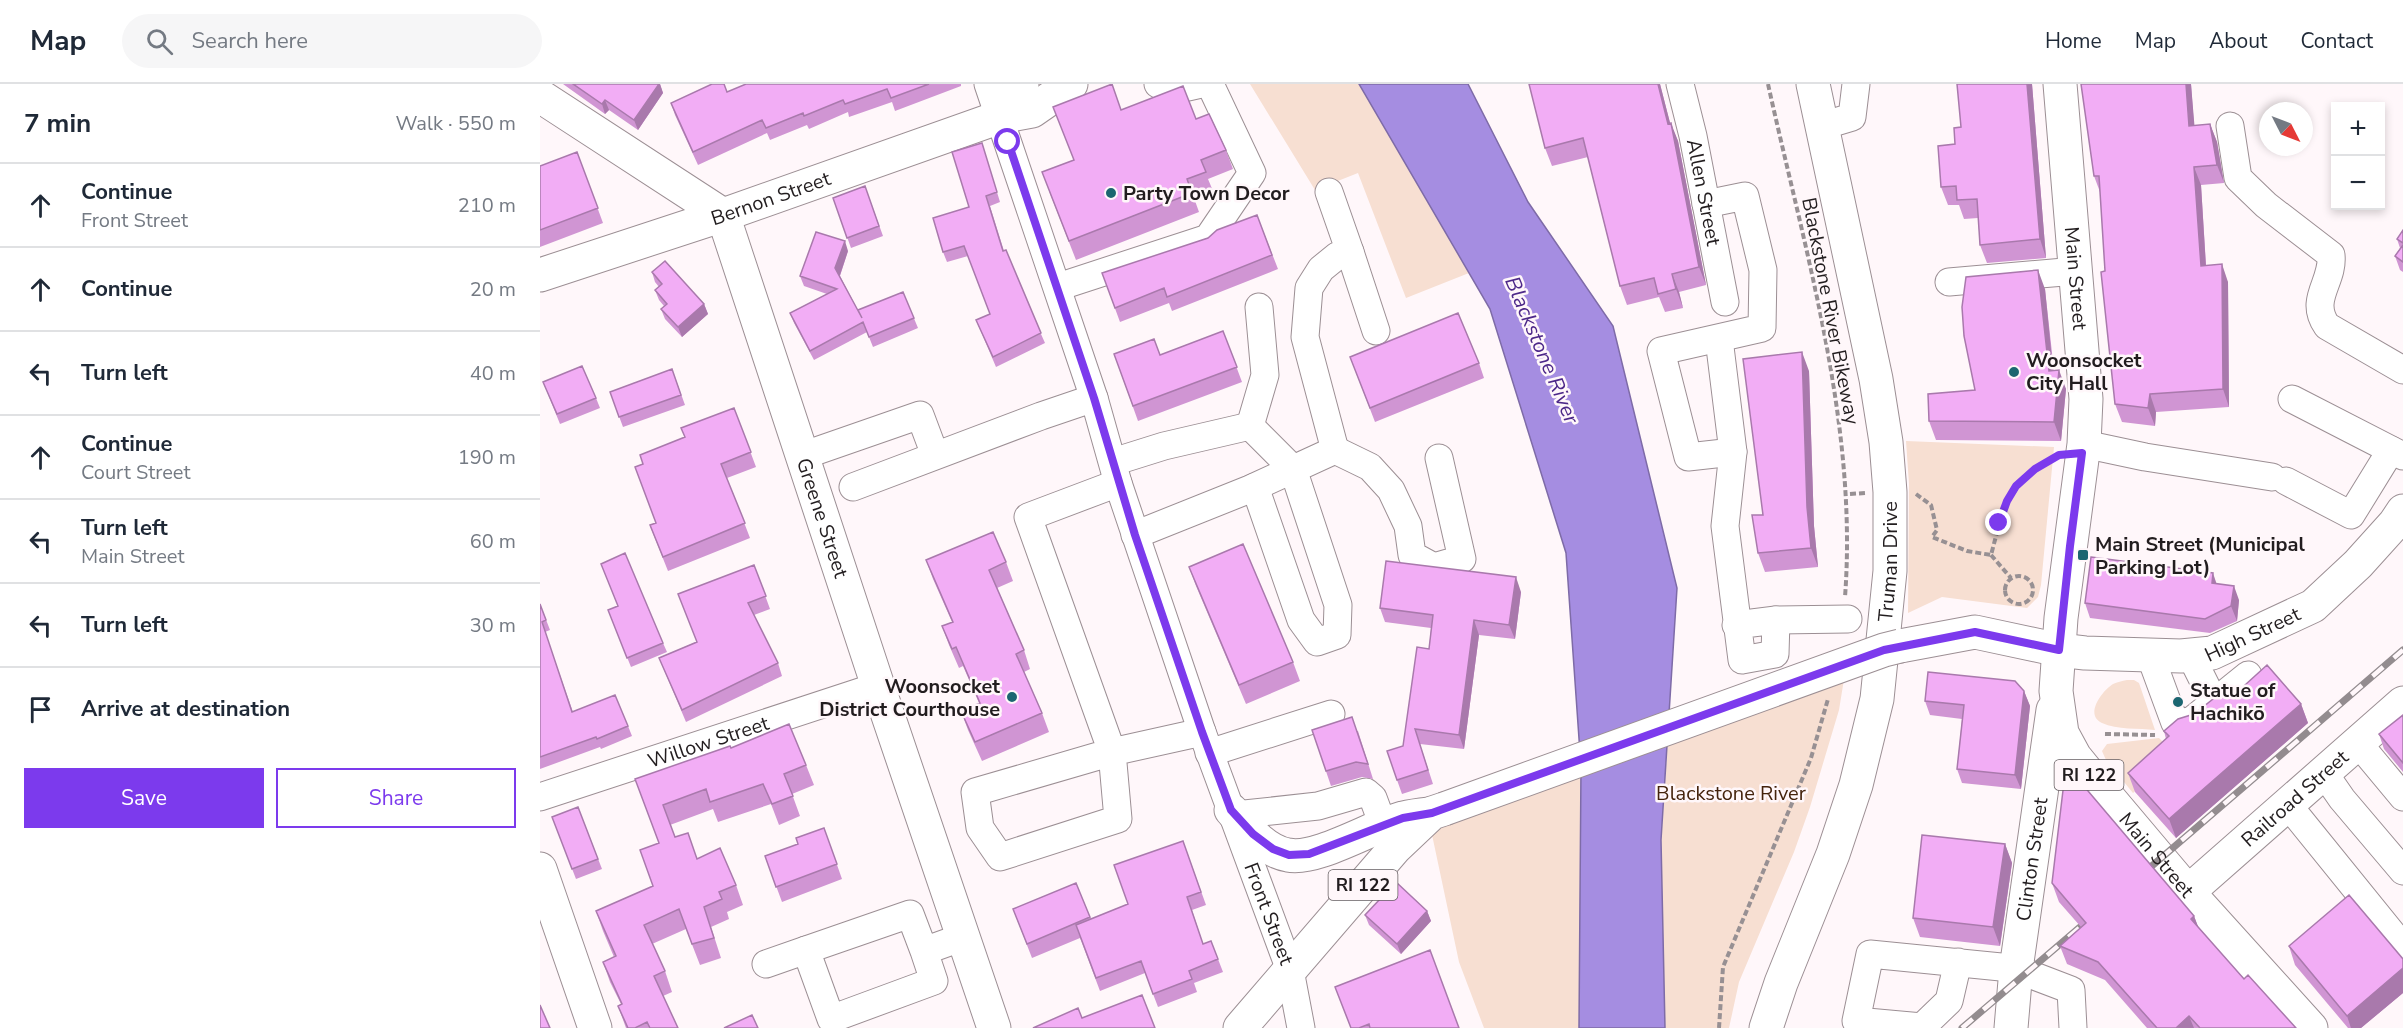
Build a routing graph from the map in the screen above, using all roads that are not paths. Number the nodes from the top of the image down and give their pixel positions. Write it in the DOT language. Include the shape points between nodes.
graph roads {
  1 [pos="988,84"];
  2 [pos="1022,84"];
  3 [pos="1071,84"];
  4 [pos="1158,84"];
  5 [pos="1201,84"];
  6 [pos="1210,84"];
  7 [pos="1680,84"];
  8 [pos="1813,84"];
  9 [pos="1856,84"];
  10 [pos="2060,84"];
  11 [pos="540,96"];
  12 [pos="1000,117"];
  13 [pos="1822,126"];
  14 [pos="2230,126"];
  15 [pos="1329,192"];
  16 [pos="1706,204"];
  17 [pos="723,215"];
  18 [pos="1350,252"];
  19 [pos="2076,271"];
  20 [pos="540,275"];
  21 [pos="1949,282"];
  22 [pos="1058,288"];
  23 [pos="1725,302"];
  24 [pos="1259,307"];
  25 [pos="1376,331"];
  26 [pos="1719,339"];
  27 [pos="2403,370"];
  28 [pos="1094,398"];
  29 [pos="2292,399"];
  30 [pos="1250,426"];
  31 [pos="2083,449"];
  32 [pos="1335,450"];
  33 [pos="1733,452"];
  34 [pos="2397,453"];
  35 [pos="935,455"];
  36 [pos="802,456"];
  37 [pos="1439,458"];
  38 [pos="1293,469"];
  39 [pos="1115,473"];
  40 [pos="853,487"];
  41 [pos="1255,487"];
  42 [pos="2403,511"];
  43 [pos="1135,535"];
  44 [pos="1845,619"];
  45 [pos="1776,620"];
  46 [pos="1736,625"];
  47 [pos="2059,650"];
  48 [pos="2150,655"];
  49 [pos="2191,656"];
  50 [pos="2248,675"];
  51 [pos="878,686"];
  52 [pos="2056,691"];
  53 [pos="2214,702"];
  54 [pos="2403,703"];
  55 [pos="1331,714"];
  56 [pos="1205,742"];
  57 [pos="2358,743"];
  58 [pos="1112,752"];
  59 [pos="2324,773"];
  60 [pos="2097,784"];
  61 [pos="540,797"];
  62 [pos="2041,797"];
  63 [pos="2403,797"];
  64 [pos="2288,805"];
  65 [pos="1438,811"];
  66 [pos="1233,812"];
  67 [pos="1383,825"];
  68 [pos="540,869"];
  69 [pos="2403,871"];
  70 [pos="2188,892"];
  71 [pos="963,937"];
  72 [pos="2403,947"];
  73 [pos="806,950"];
  74 [pos="924,951"];
  75 [pos="1958,962"];
  76 [pos="766,964"];
  77 [pos="2016,969"];
  78 [pos="1290,970"];
  79 [pos="852,1020"];
  80 [pos="595,1028"];
  81 [pos="994,1028"];
  82 [pos="1240,1028"];
  83 [pos="1301,1028"];
  84 [pos="1766,1028"];
  85 [pos="2010,1028"];
  86 [pos="2073,1028"];
  87 [pos="2311,1028"];
  1 -- 12 [label="street, Front Street"];
  2 -- 12 [label="main road"];
  3 -- 12 [label="main road, Bernon Street" via="1032,111"];
  4 -- 5 [label="street" via="1170,92"];
  6 -- 22 [label="street" via="1252,173 1208,238"];
  7 -- 16 [label="street, Allen Street"];
  8 -- 13 [label="main road, Truman Drive"];
  9 -- 13 [label="street" via="1852,117"];
  10 -- 19 [label="main road, Main Street"];
  11 -- 17 [label="main road"];
  12 -- 17 [label="main road, Bernon Street"];
  12 -- 22 [label="street, Front Street"];
  13 -- 84 [label="main road, Truman Drive" via="1886,442 1890,581 1877,699 1856,785"];
  14 -- 27 [label="street" via="2238,178 2331,255 2332,267 2320,295 2327,326"];
  15 -- 18 [label="street"];
  16 -- 23 [label="street, Allen Street"];
  16 -- 26 [label="street" via="1745,196 1763,270 1761,328"];
  17 -- 20 [label="main road, Bernon Street"];
  17 -- 36 [label="main road, Greene Street"];
  18 -- 25 [label="street"];
  18 -- 32 [label="street" via="1337,256 1321,269 1310,288 1305,338"];
  19 -- 21 [label="street"];
  19 -- 31 [label="main road, Main Street" via="2085,382"];
  22 -- 28 [label="street, Front Street"];
  24 -- 30 [label="street" via="1265,375"];
  26 -- 33 [label="street"];
  26 -- 33 [label="street" via="1661,351 1688,457"];
  28 -- 35 [label="street"];
  28 -- 39 [label="street, Front Street"];
  29 -- 34 [label="street"];
  30 -- 38 [label="street"];
  30 -- 39 [label="street" via="1164,446"];
  31 -- 34 [label="street" via="2279,479 2351,515"];
  31 -- 47 [label="main road, Main Street"];
  32 -- 37 [label="street" via="1370,467 1391,490 1408,526 1412,555 1434,567 1462,559"];
  32 -- 38 [label="street"];
  33 -- 46 [label="street" via="1725,526"];
  35 -- 36 [label="street" via="920,415"];
  35 -- 40 [label="street"];
  36 -- 51 [label="main road, Greene Street"];
  38 -- 41 [label="street"];
  38 -- 41 [label="street" via="1338,605 1337,635 1317,642 1301,620"];
  39 -- 43 [label="street, Front Street"];
  39 -- 58 [label="street" via="1028,517"];
  41 -- 43 [label="street"];
  42 -- 49 [label="main road, High Street / RI 122" via="2358,564 2313,606 2226,648"];
  43 -- 56 [label="street, Front Street"];
  44 -- 45 [label="street"];
  45 -- 46 [label="street"];
  45 -- 46 [label="street" via="1775,654 1742,660"];
  47 -- 48 [label="main road, High Street / RI 122"];
  47 -- 52 [label="main road, Main Street / RI 122"];
  47 -- 65 [label="main road, RI 122, bridge" via="1975,632 1884,650"];
  48 -- 49 [label="main road, High Street / RI 122"];
  48 -- 53 [label="street" via="2175,723 2191,721"];
  49 -- 53 [label="street"];
  50 -- 53 [label="street"];
  51 -- 61 [label="street, Willow Street"];
  51 -- 71 [label="main road, Greene Street"];
  52 -- 60 [label="main road, Main Street / RI 122" via="2062,733"];
  52 -- 62 [label="main road, Clinton Street"];
  54 -- 57 [label="main road, Railroad Street"];
  55 -- 56 [label="street"];
  56 -- 58 [label="street"];
  56 -- 66 [label="street, Front Street"];
  57 -- 59 [label="main road, Railroad Street"];
  57 -- 63 [label="street"];
  58 -- 58 [label="street" via="1118,819 1000,857 980,828 975,792"];
  59 -- 64 [label="main road, Railroad Street"];
  59 -- 69 [label="street"];
  60 -- 62 [label="main road" via="2061,784"];
  60 -- 70 [label="main road, Main Street / RI 122"];
  62 -- 77 [label="main road, Clinton Street"];
  64 -- 70 [label="main road, Railroad Street"];
  64 -- 72 [label="street"];
  65 -- 67 [label="main road"];
  65 -- 78 [label="main road, RI 122" via="1395,848"];
  66 -- 67 [label="main road" via="1253,834 1289,855 1309,854"];
  66 -- 67 [label="street" via="1318,806 1366,792 1373,798"];
  66 -- 78 [label="street, Front Street"];
  68 -- 80 [label="main road"];
  70 -- 87 [label="main road, Main Street"];
  71 -- 74 [label="street"];
  71 -- 81 [label="main road, Greene Street"];
  73 -- 74 [label="street" via="910,914"];
  73 -- 76 [label="street"];
  73 -- 79 [label="street" via="831,1019"];
  74 -- 79 [label="street" via="934,981"];
  75 -- 77 [label="street"];
  77 -- 85 [label="main road, Clinton Street"];
  77 -- 86 [label="street" via="2071,990"];
  78 -- 82 [label="main road, RI 122"];
  78 -- 83 [label="street, Front Street"];
}
